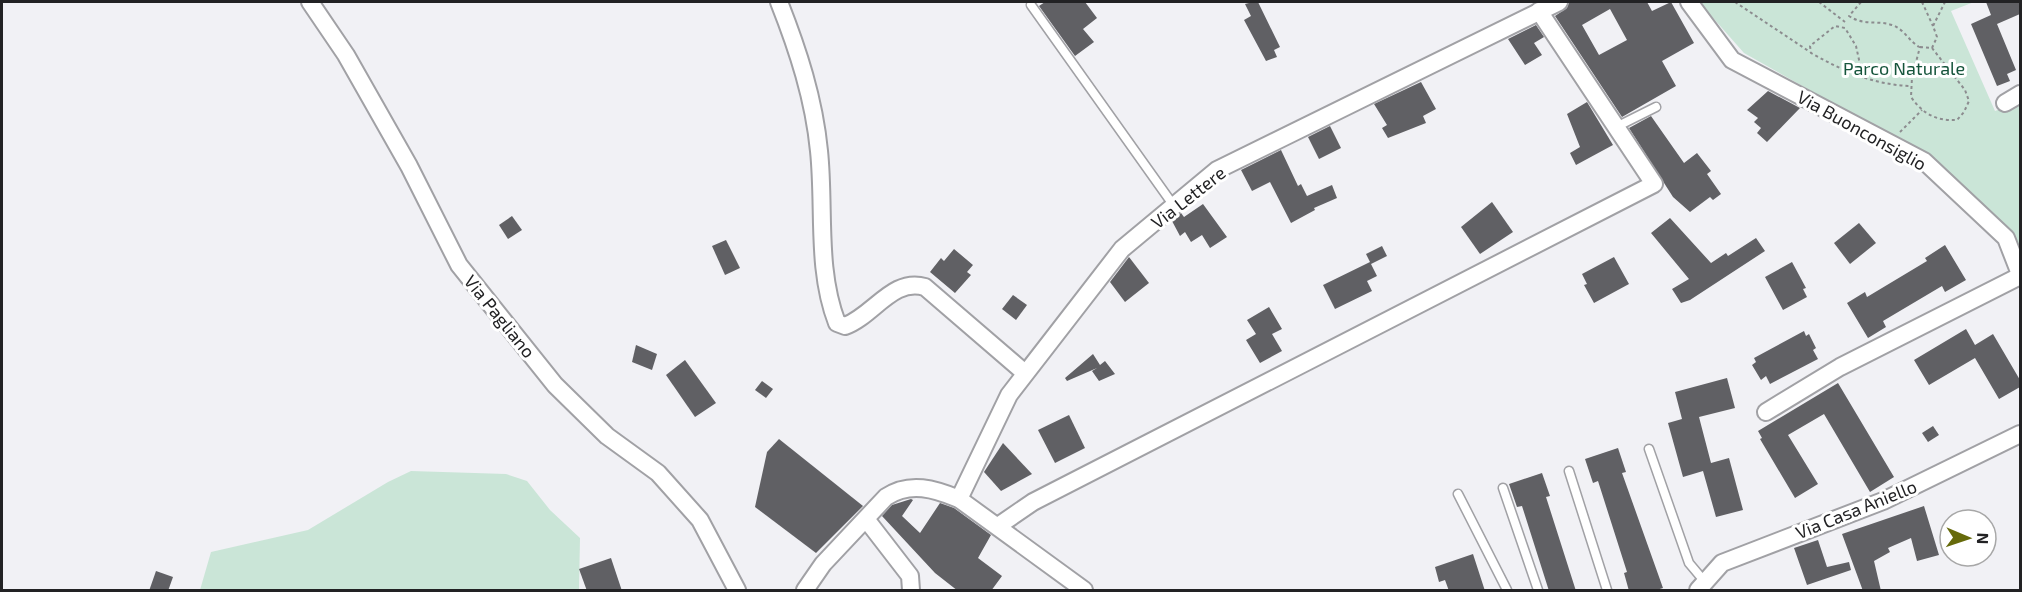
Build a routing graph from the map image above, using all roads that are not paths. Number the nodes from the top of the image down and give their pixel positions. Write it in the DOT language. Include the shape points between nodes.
graph roads {
  1 [pos="310,2"];
  2 [pos="779,2"];
  3 [pos="1558,2"];
  4 [pos="1689,2"];
  5 [pos="1031,5"];
  6 [pos="1539,11"];
  7 [pos="2020,94"];
  8 [pos="2005,103"];
  9 [pos="1656,107"];
  10 [pos="1616,127"];
  11 [pos="1174,207"];
  12 [pos="2020,275"];
  13 [pos="1025,373"];
  14 [pos="1766,412"];
  15 [pos="2020,434"];
  16 [pos="1649,449"];
  17 [pos="1569,471"];
  18 [pos="1503,488"];
  19 [pos="1458,494"];
  20 [pos="959,499"];
  21 [pos="866,519"];
  22 [pos="998,526"];
  23 [pos="1701,586"];
  24 [pos="737,591"];
  25 [pos="805,591"];
  26 [pos="911,591"];
  27 [pos="1084,591"];
  28 [pos="1507,591"];
  29 [pos="1538,591"];
  30 [pos="1607,591"];
  1 -- 24 [label="street, Via Pagliano" via="410,166 459,265 555,385 607,436 658,473 700,520"];
  2 -- 13 [label="street" via="816,118 825,281 837,323 845,327 854,323 900,288 913,284 925,288"];
  3 -- 6 [label="street, Via Lettere"];
  4 -- 12 [label="street, Via Buonconsiglio" via="1732,60 1924,161 2006,238"];
  5 -- 11 [label="lane"];
  6 -- 10 [label="street"];
  6 -- 11 [label="street, Via Lettere" via="1217,170"];
  7 -- 8 [label="street"];
  9 -- 10 [label="lane"];
  10 -- 22 [label="street" via="1654,183 1033,502"];
  11 -- 13 [label="street, Via Lettere" via="1122,249"];
  12 -- 14 [label="street" via="1840,367"];
  13 -- 20 [label="street, Via Lettere" via="985,440"];
  15 -- 23 [label="street, Via Casa Aniello" via="1883,501 1722,563"];
  16 -- 23 [label="lane" via="1689,563"];
  17 -- 30 [label="lane"];
  18 -- 29 [label="lane"];
  19 -- 28 [label="lane"];
  20 -- 21 [label="street" via="936,490 898,489"];
  20 -- 22 [label="street"];
  21 -- 25 [label="street" via="823,564"];
  21 -- 26 [label="street" via="910,576"];
  22 -- 27 [label="street"];
}
